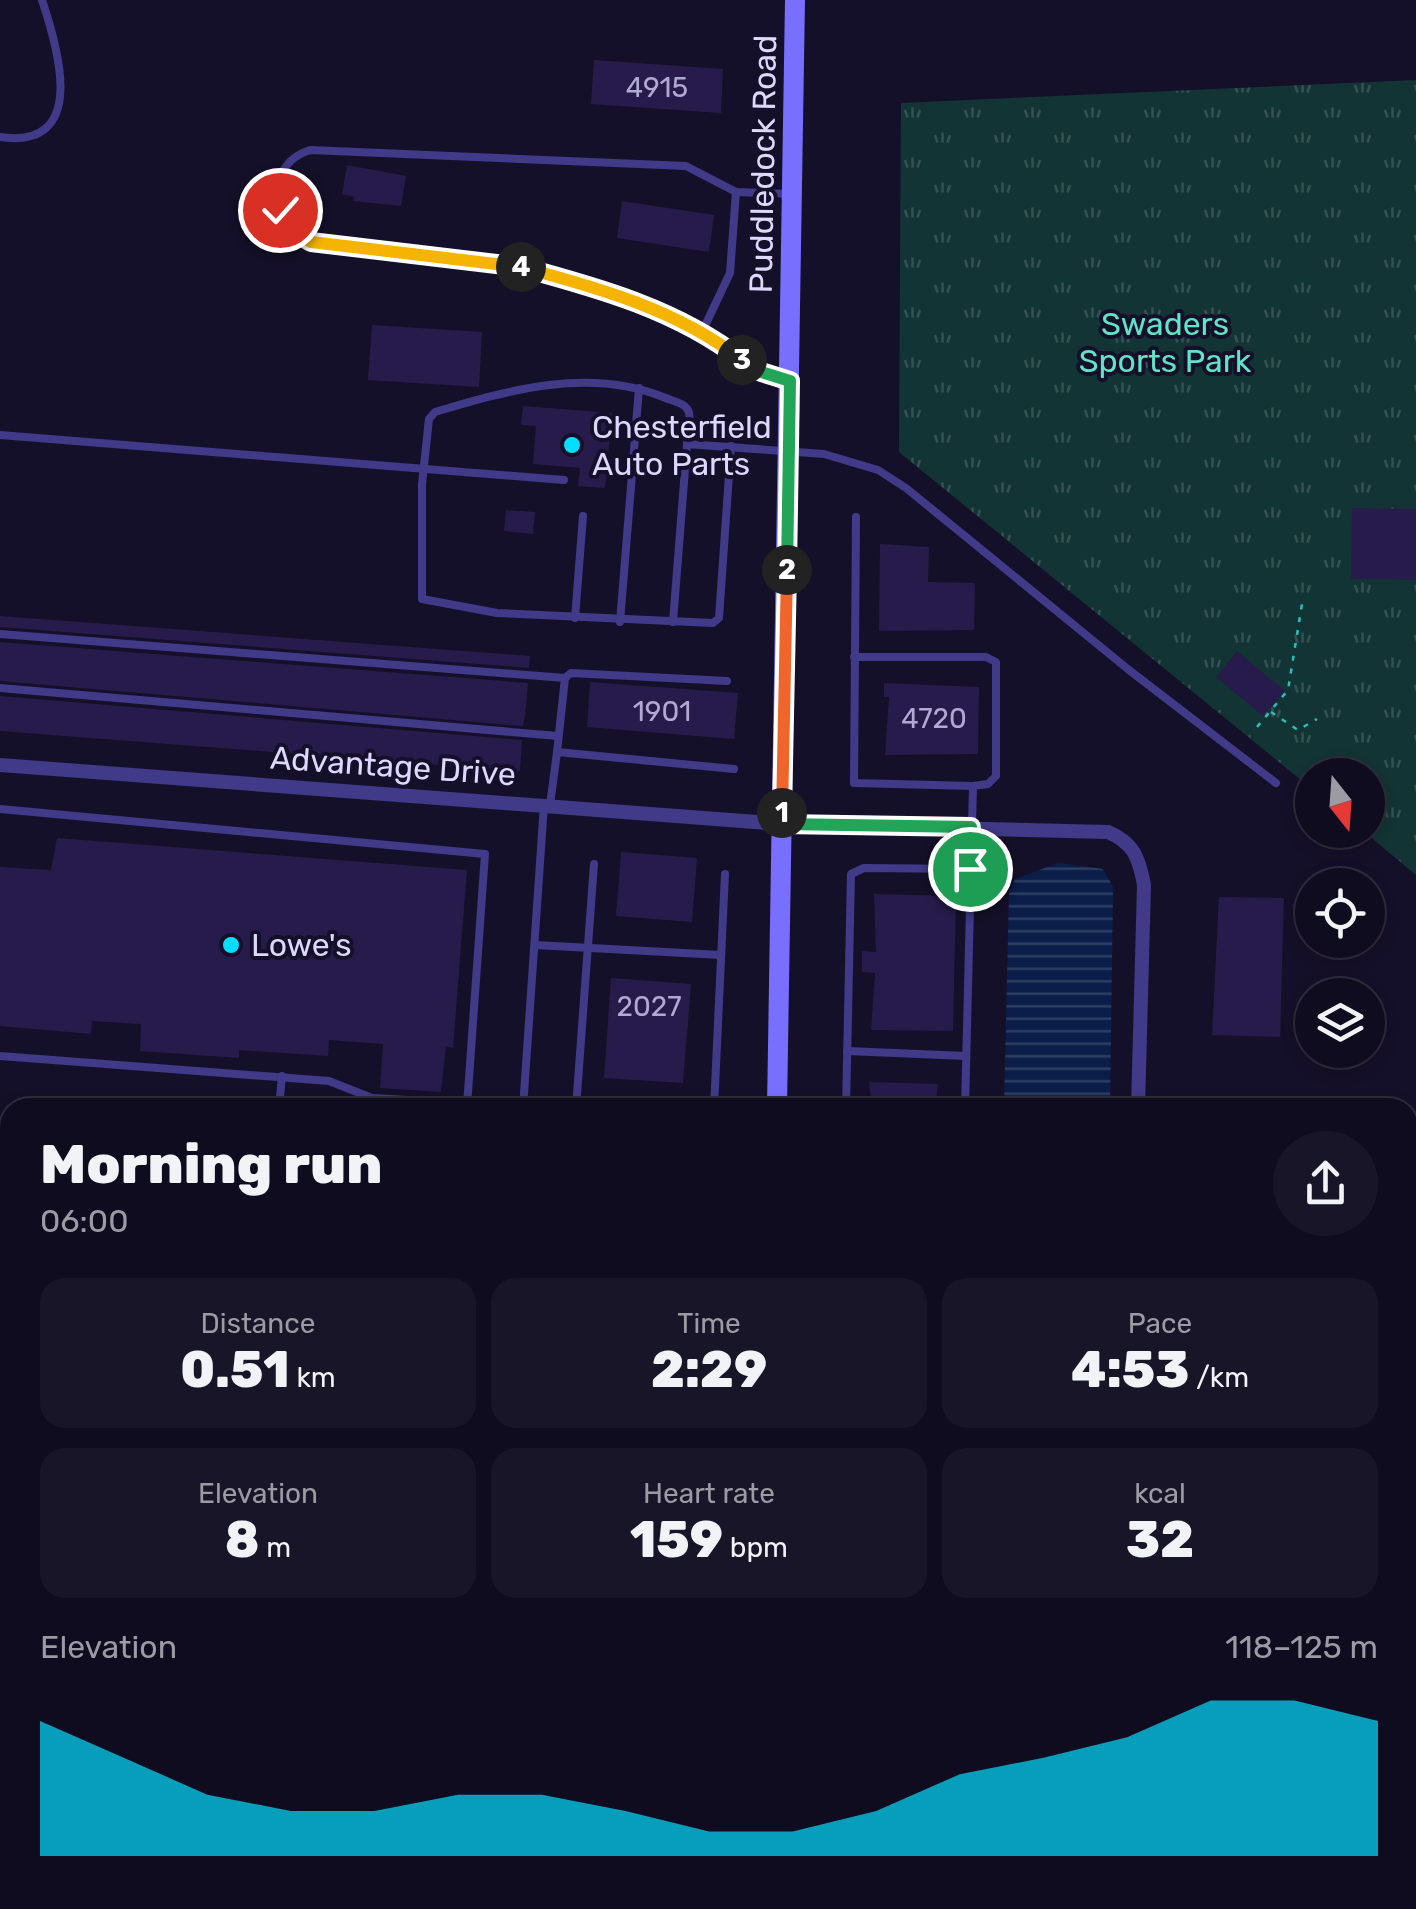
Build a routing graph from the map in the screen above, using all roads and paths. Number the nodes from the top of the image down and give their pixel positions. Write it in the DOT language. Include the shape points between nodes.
graph roads {
  1 [pos="42,0"];
  2 [pos="794,0"];
  3 [pos="0,137"];
  4 [pos="736,192"];
  5 [pos="794,194"];
  6 [pos="703,330"];
  7 [pos="790,381"];
  8 [pos="640,388"];
  9 [pos="0,435"];
  10 [pos="687,444"];
  11 [pos="731,446"];
  12 [pos="789,449"];
  13 [pos="424,470"];
  14 [pos="564,480"];
  15 [pos="583,516"];
  16 [pos="856,517"];
  17 [pos="1302,604"];
  18 [pos="574,618"];
  19 [pos="620,622"];
  20 [pos="673,622"];
  21 [pos="0,634"];
  22 [pos="854,657"];
  23 [pos="565,678"];
  24 [pos="727,681"];
  25 [pos="0,688"];
  26 [pos="1270,712"];
  27 [pos="1317,719"];
  28 [pos="1257,728"];
  29 [pos="558,736"];
  30 [pos="556,752"];
  31 [pos="0,765"];
  32 [pos="734,769"];
  33 [pos="1276,783"];
  34 [pos="973,786"];
  35 [pos="547,805"];
  36 [pos="0,809"];
  37 [pos="782,824"];
  38 [pos="971,827"];
  39 [pos="594,864"];
  40 [pos="970,869"];
  41 [pos="725,874"];
  42 [pos="535,945"];
  43 [pos="588,948"];
  44 [pos="721,955"];
  45 [pos="847,1051"];
  46 [pos="0,1056"];
  47 [pos="966,1056"];
  48 [pos="282,1076"];
  49 [pos="281,1098"];
  50 [pos="372,1098"];
  51 [pos="467,1098"];
  52 [pos="524,1098"];
  53 [pos="577,1098"];
  54 [pos="714,1098"];
  55 [pos="777,1098"];
  56 [pos="846,1098"];
  57 [pos="965,1098"];
  58 [pos="1138,1098"];
  1 -- 3 [label="lane" via="60,62 60,110 49,126 22,138"];
  2 -- 5 [label="main road, Puddledock Road"];
  4 -- 5 [label="lane"];
  4 -- 6 [label="lane" via="730,273"];
  4 -- 6 [label="lane" via="686,166 310,150 291,157 279,175 284,226 311,242 523,267 576,280"];
  5 -- 7 [label="main road, Puddledock Road"];
  6 -- 7 [label="lane" via="755,370"];
  7 -- 12 [label="main road, Puddledock Road"];
  8 -- 10 [label="lane" via="685,406"];
  8 -- 13 [label="lane" via="599,379 498,393 434,412"];
  8 -- 19 [label="lane"];
  9 -- 13 [label="lane"];
  10 -- 11 [label="lane"];
  10 -- 20 [label="lane"];
  11 -- 12 [label="lane"];
  11 -- 20 [label="lane" via="719,618"];
  12 -- 33 [label="lane" via="846,458 906,488"];
  12 -- 37 [label="main road, Puddledock Road"];
  13 -- 14 [label="lane"];
  13 -- 18 [label="lane" via="422,600"];
  15 -- 18 [label="lane"];
  16 -- 22 [label="lane"];
  17 -- 26 [label="path" via="1288,690"];
  18 -- 19 [label="lane"];
  19 -- 20 [label="lane"];
  21 -- 23 [label="lane"];
  22 -- 34 [label="lane" via="854,783"];
  22 -- 34 [label="lane" via="993,658 996,776"];
  23 -- 24 [label="lane" via="586,671"];
  23 -- 29 [label="lane"];
  25 -- 29 [label="lane"];
  26 -- 27 [label="path" via="1294,729"];
  26 -- 28 [label="path"];
  29 -- 30 [label="lane"];
  30 -- 32 [label="lane"];
  30 -- 35 [label="lane"];
  31 -- 35 [label="street, Advantage Drive"];
  34 -- 38 [label="lane"];
  35 -- 37 [label="street, Advantage Drive"];
  35 -- 42 [label="lane"];
  36 -- 51 [label="lane" via="485,854"];
  37 -- 38 [label="street, Advantage Drive"];
  37 -- 55 [label="main road, Puddledock Road"];
  38 -- 40 [label="lane"];
  38 -- 58 [label="street, Advantage Drive" via="1108,832 1138,856 1144,885"];
  39 -- 43 [label="lane"];
  40 -- 45 [label="lane" via="864,868 852,874"];
  40 -- 47 [label="lane"];
  41 -- 44 [label="lane"];
  42 -- 43 [label="lane"];
  42 -- 52 [label="lane"];
  43 -- 44 [label="lane"];
  43 -- 53 [label="lane"];
  44 -- 54 [label="lane"];
  45 -- 47 [label="lane"];
  45 -- 56 [label="lane"];
  46 -- 48 [label="lane"];
  47 -- 57 [label="lane"];
  48 -- 49 [label="lane"];
  48 -- 50 [label="lane" via="329,1081"];
}
